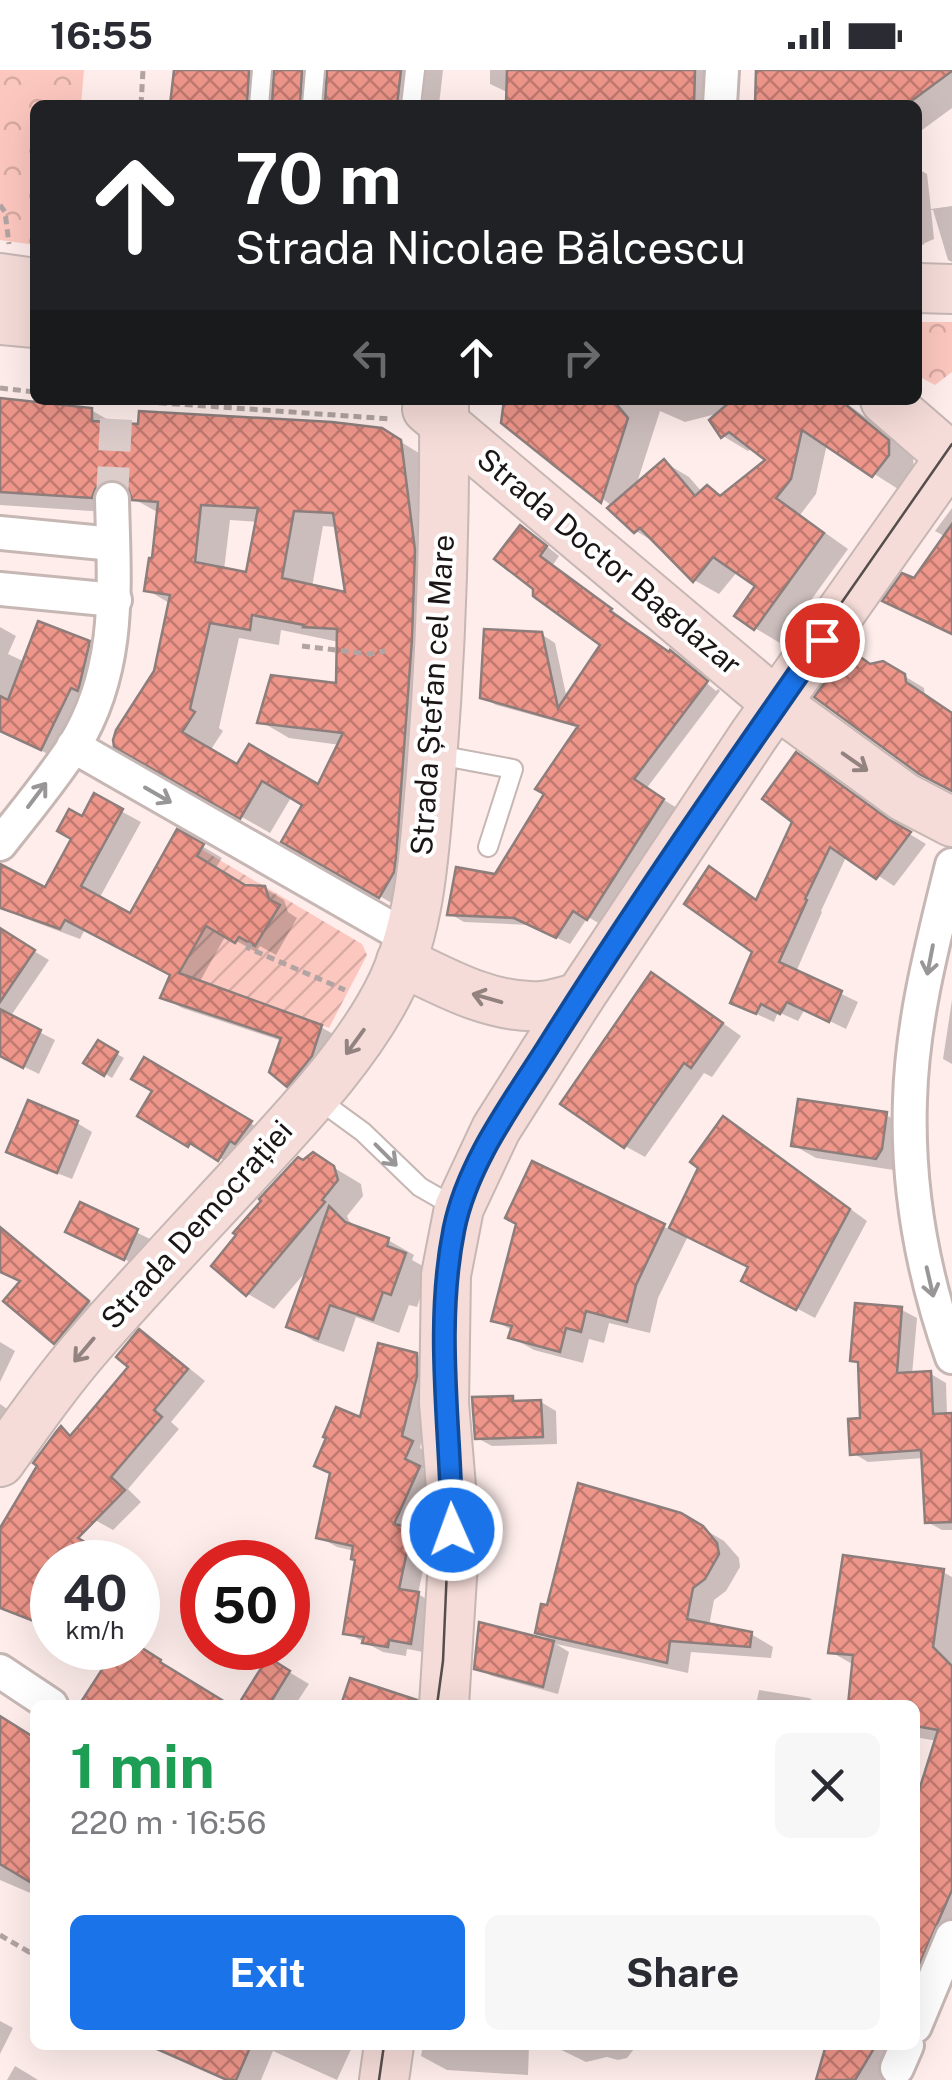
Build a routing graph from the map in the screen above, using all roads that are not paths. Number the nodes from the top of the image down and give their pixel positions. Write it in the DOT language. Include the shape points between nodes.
graph roads {
  1 [pos="262,70"];
  2 [pos="315,70"];
  3 [pos="415,70"];
  4 [pos="722,70"];
  5 [pos="259,100"];
  6 [pos="312,100"];
  7 [pos="412,100"];
  8 [pos="720,100"];
  9 [pos="922,288"];
  10 [pos="952,289"];
  11 [pos="0,320"];
  12 [pos="30,323"];
  13 [pos="891,405"];
  14 [pos="435,408"];
  15 [pos="951,457"];
  16 [pos="112,499"];
  17 [pos="0,533"];
  18 [pos="113,544"];
  19 [pos="0,590"];
  20 [pos="114,600"];
  21 [pos="777,704"];
  22 [pos="73,746"];
  23 [pos="432,754"];
  24 [pos="952,822"];
  25 [pos="0,844"];
  26 [pos="488,847"];
  27 [pos="952,866"];
  28 [pos="387,969"];
  29 [pos="579,998"];
  30 [pos="315,1097"];
  31 [pos="459,1208"];
  32 [pos="952,1357"];
  33 [pos="0,1462"];
  34 [pos="0,1671"];
  35 [pos="44,1700"];
  36 [pos="444,1700"];
  37 [pos="952,1937"];
  38 [pos="920,2014"];
  39 [pos="388,2050"];
  40 [pos="384,2080"];
  1 -- 5 [label="lane"];
  2 -- 6 [label="lane"];
  3 -- 7 [label="lane"];
  4 -- 8 [label="street"];
  9 -- 10 [label="main road"];
  11 -- 12 [label="main road"];
  13 -- 15 [label="main road"];
  14 -- 21 [label="main road, Strada Doctor Bagdazar"];
  14 -- 23 [label="main road, Strada Ștefan cel Mare" via="443,588"];
  15 -- 21 [label="main road"];
  16 -- 18 [label="street"];
  17 -- 18 [label="street"];
  18 -- 20 [label="street"];
  19 -- 20 [label="street"];
  20 -- 22 [label="street" via="99,694"];
  21 -- 24 [label="main road, Strada Doctor Bagdazar, one-way" via="904,797"];
  21 -- 29 [label="main road"];
  25 -- 22 [label="street, one-way"];
  22 -- 28 [label="street, one-way"];
  23 -- 26 [label="lane" via="513,770"];
  23 -- 28 [label="main road, Strada Ștefan cel Mare" via="424,854"];
  27 -- 32 [label="street, one-way" via="918,1016 910,1098 917,1215"];
  29 -- 28 [label="main road, one-way" via="507,1004"];
  28 -- 30 [label="main road, Strada Democrației, one-way" via="360,1037"];
  29 -- 31 [label="main road" via="496,1129"];
  30 -- 31 [label="lane, one-way" via="420,1188"];
  30 -- 33 [label="main road, Strada Democrației, one-way" via="89,1344"];
  31 -- 36 [label="main road" via="446,1275 444,1403 453,1562"];
  34 -- 35 [label="street"];
  37 -- 38 [label="street"];
  39 -- 40 [label="main road"];
}
